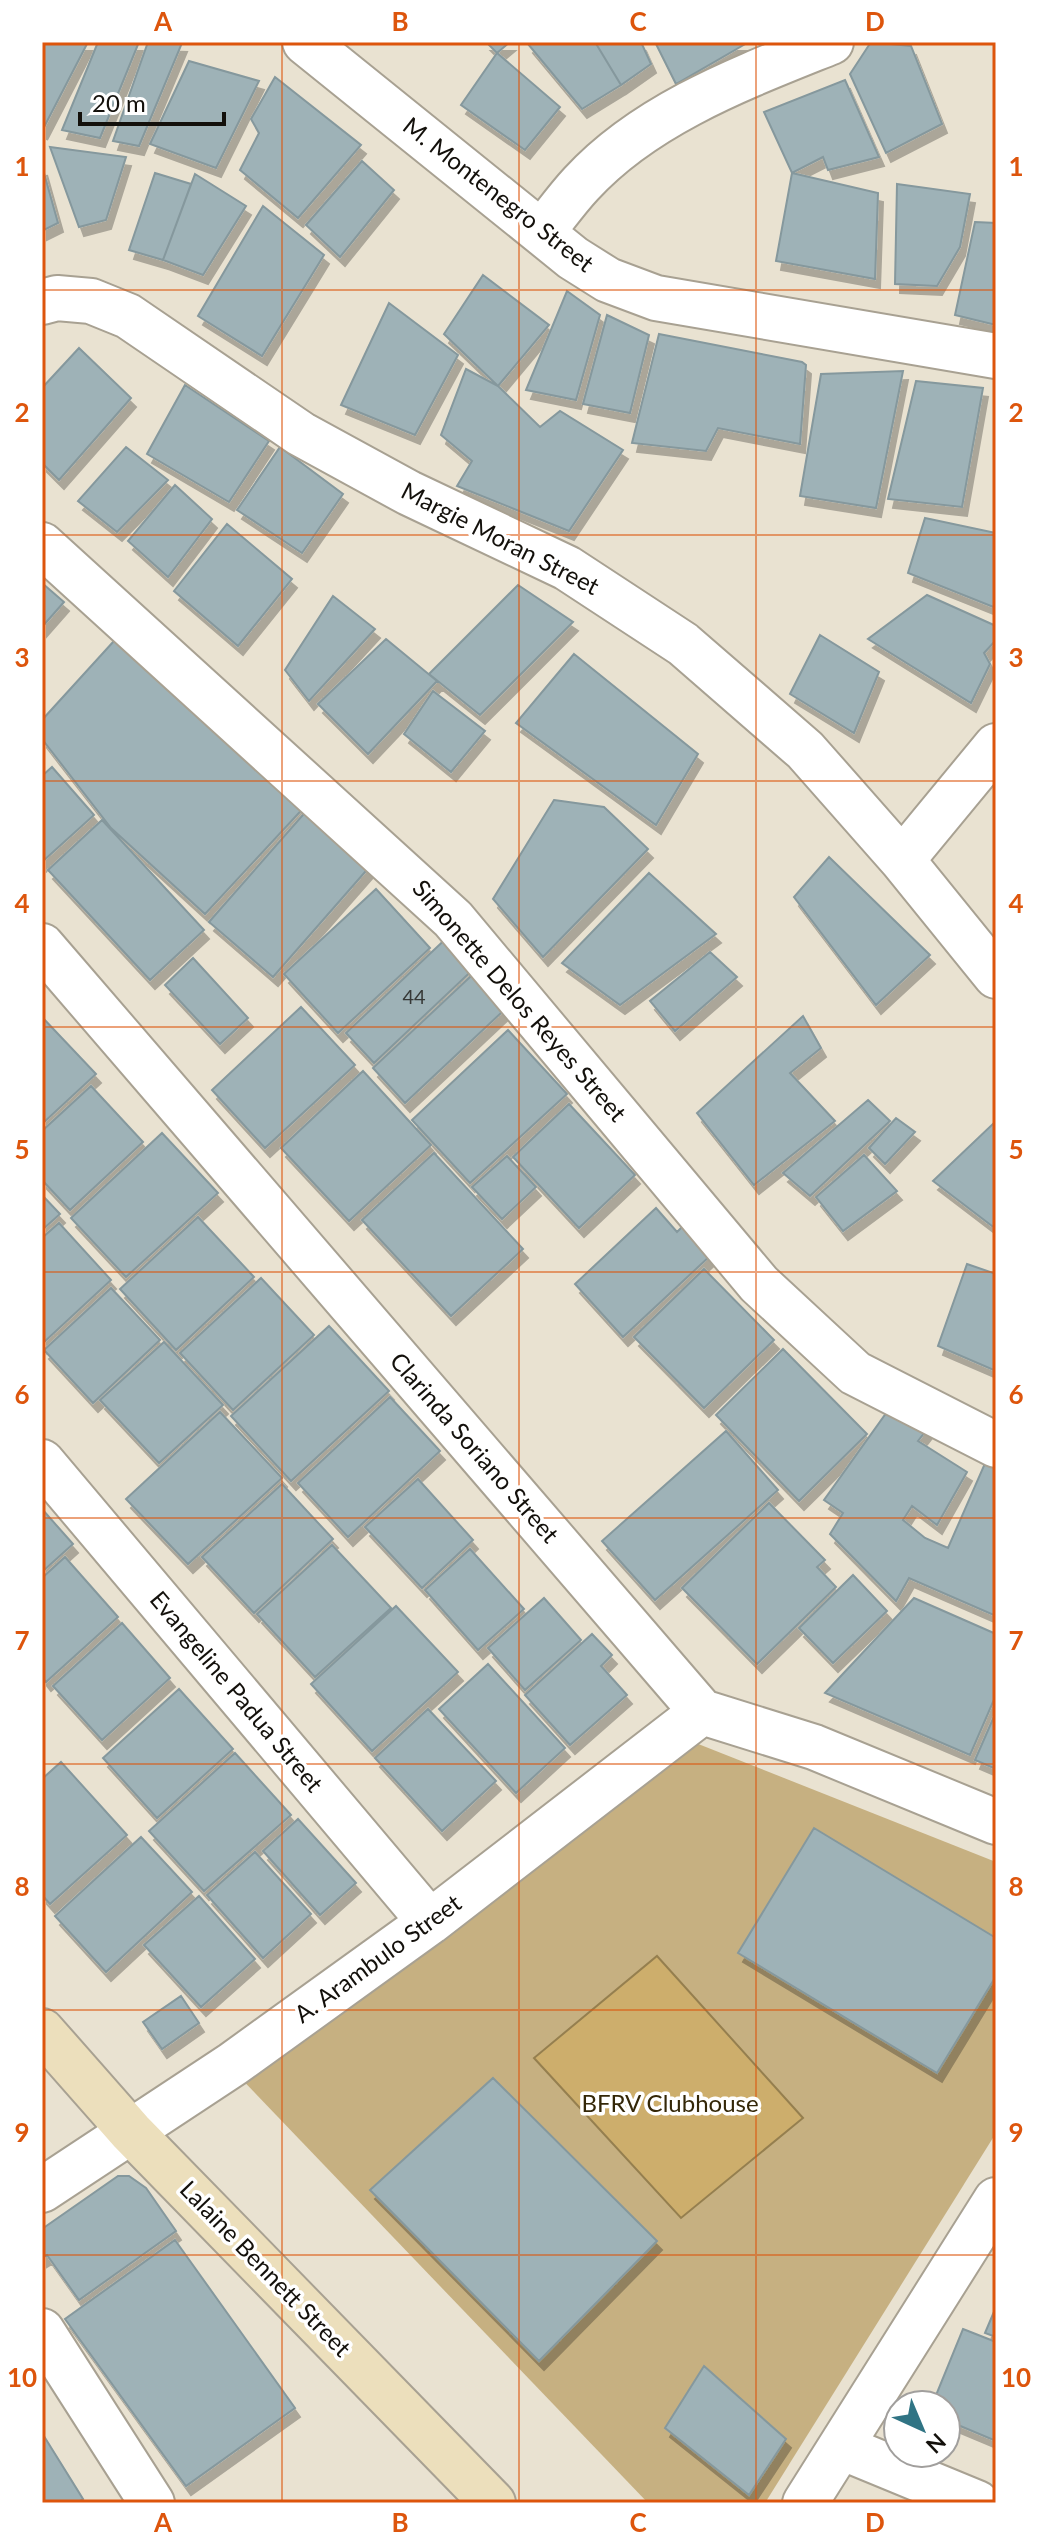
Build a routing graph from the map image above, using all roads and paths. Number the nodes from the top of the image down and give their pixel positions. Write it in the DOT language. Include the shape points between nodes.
graph roads {
  1 [pos="305,42"];
  2 [pos="831,42"];
  3 [pos="542,232"];
  4 [pos="42,302"];
  5 [pos="996,356"];
  6 [pos="42,545"];
  7 [pos="996,746"];
  8 [pos="902,860"];
  9 [pos="42,946"];
  10 [pos="996,976"];
  11 [pos="996,1445"];
  12 [pos="42,1462"];
  13 [pos="702,1712"];
  14 [pos="996,1822"];
  15 [pos="430,1922"];
  16 [pos="42,2031"];
  17 [pos="131,2132"];
  18 [pos="42,2190"];
  19 [pos="996,2200"];
  20 [pos="42,2331"];
  21 [pos="841,2447"];
  22 [pos="151,2502"];
  23 [pos="493,2503"];
  24 [pos="805,2503"];
  25 [pos="977,2503"];
  1 -- 3 [label="street, M. Montenegro Street"];
  2 -- 3 [label="street" via="750,74 662,120 582,183"];
  3 -- 5 [label="street, M. Montenegro Street" via="608,280 656,298"];
  4 -- 8 [label="street, Margie Moran Street" via="91,301 128,316 301,434 409,493 567,568 683,644 805,750"];
  6 -- 11 [label="street, Simonette Delos Reyes Street" via="453,919 759,1284 855,1373"];
  7 -- 8 [label="street"];
  8 -- 10 [label="street, Margie Moran Street"];
  9 -- 13 [label="street, Clarinda Soriano Street"];
  12 -- 15 [label="street, Evangeline Padua Street"];
  13 -- 14 [label="street" via="814,1747"];
  13 -- 15 [label="street, A. Arambulo Street"];
  15 -- 17 [label="street, A. Arambulo Street"];
  16 -- 17 [label="street, Lalaine Bennett Street"];
  17 -- 18 [label="street, A. Arambulo Street"];
  17 -- 23 [label="street, Lalaine Bennett Street"];
  19 -- 21 [label="street"];
  20 -- 22 [label="street"];
  21 -- 24 [label="street"];
  21 -- 25 [label="street"];
}
